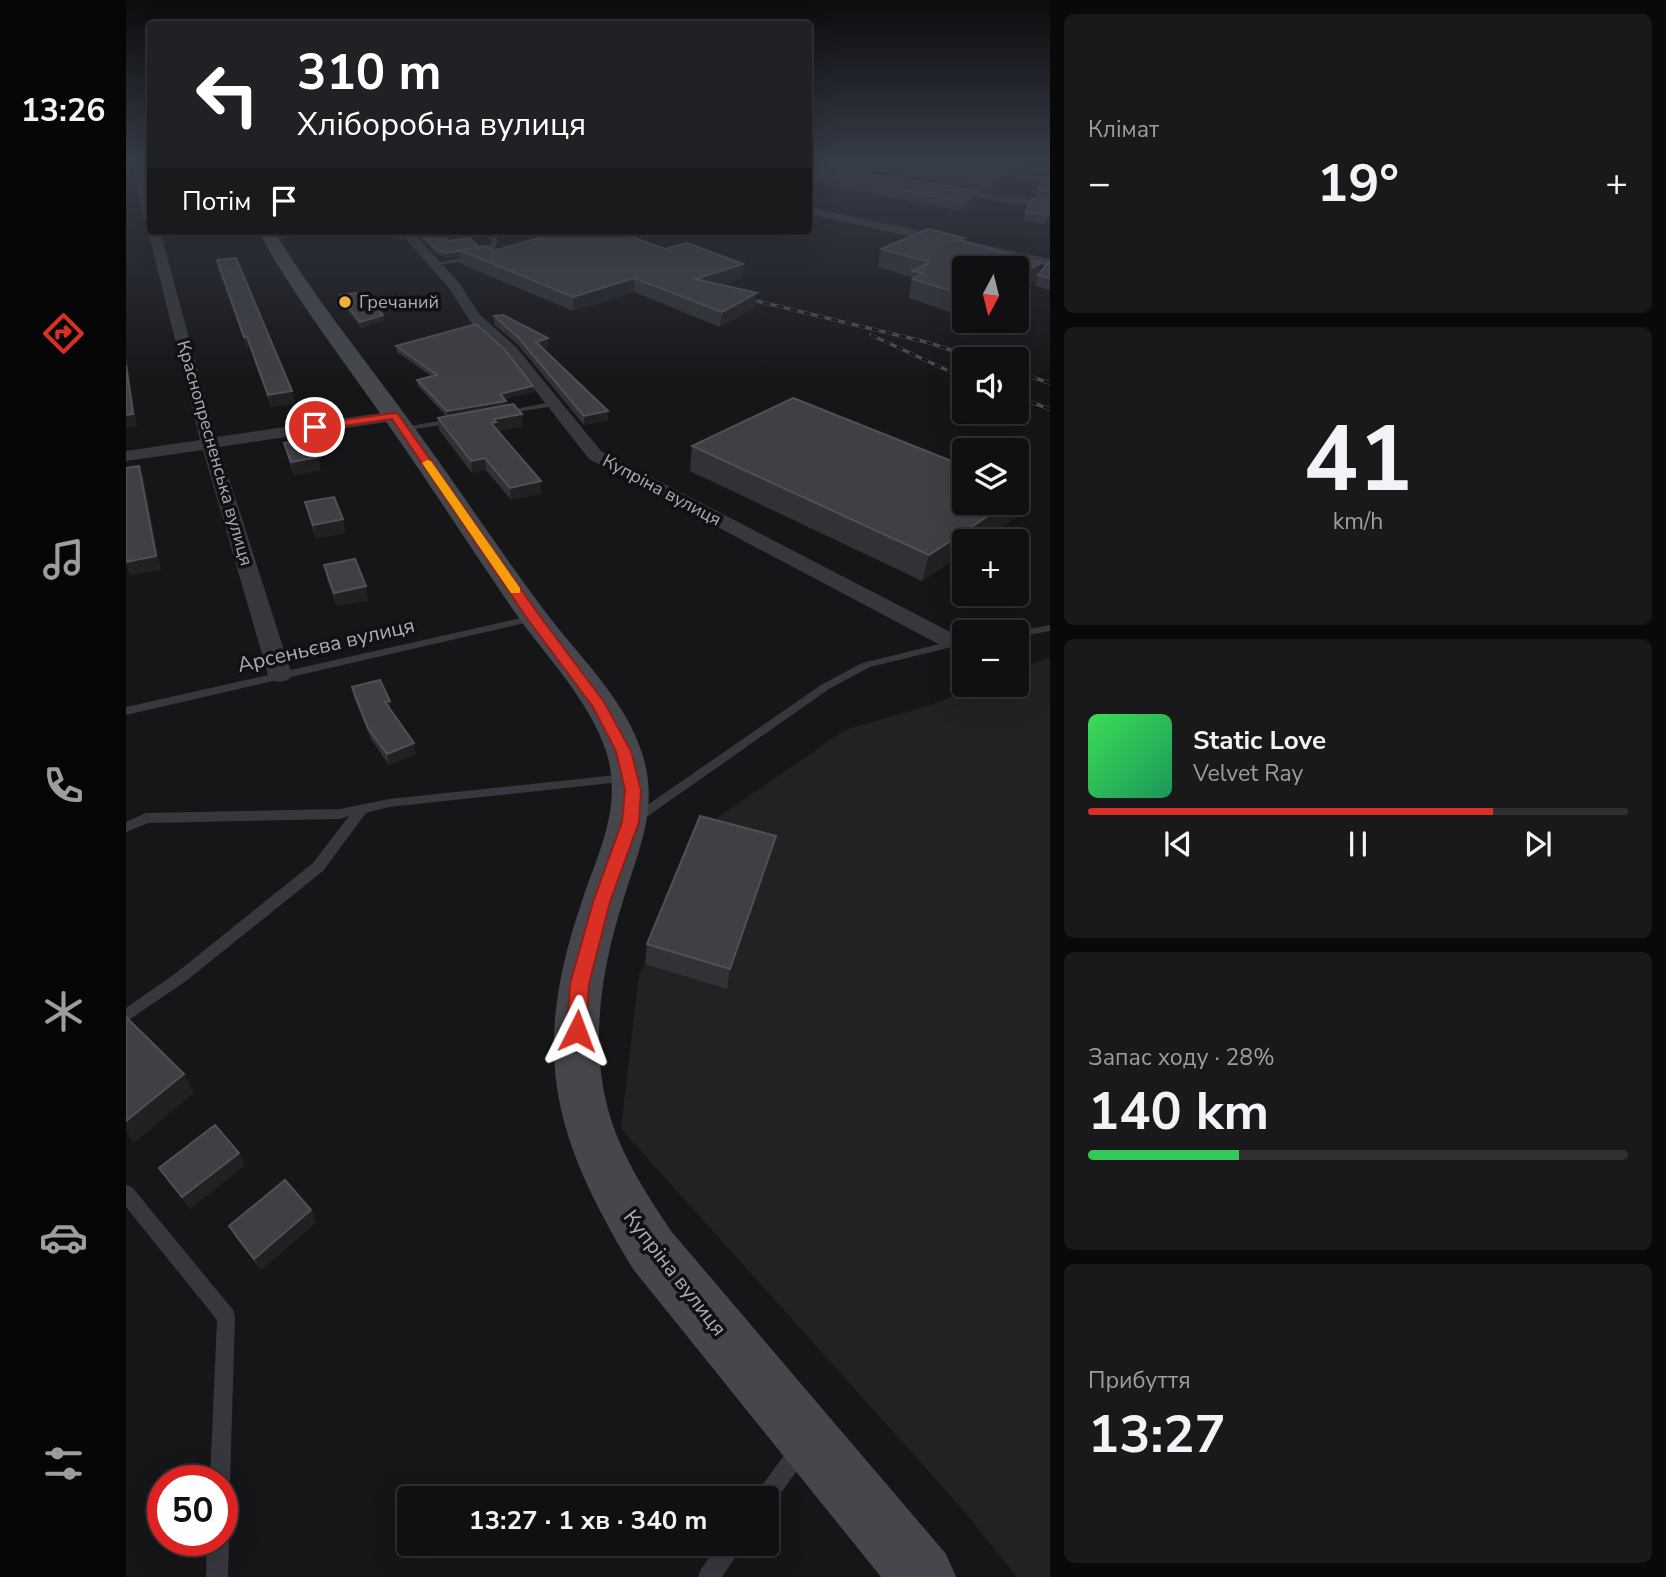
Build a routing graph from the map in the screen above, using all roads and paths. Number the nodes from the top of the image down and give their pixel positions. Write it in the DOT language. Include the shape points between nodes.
graph roads {
  1 [pos="155,236"];
  2 [pos="269,236"];
  3 [pos="409,236"];
  4 [pos="489,236"];
  5 [pos="927,236"];
  6 [pos="1050,263"];
  7 [pos="433,264"];
  8 [pos="552,404"];
  9 [pos="498,413"];
  10 [pos="471,418"];
  11 [pos="399,423"];
  12 [pos="209,442"];
  13 [pos="126,456"];
  14 [pos="534,618"];
  15 [pos="1050,628"];
  16 [pos="1029,632"];
  17 [pos="952,638"];
  18 [pos="952,643"];
  19 [pos="279,675"];
  20 [pos="126,711"];
  21 [pos="630,778"];
  22 [pos="362,809"];
  23 [pos="631,822"];
  24 [pos="126,827"];
  25 [pos="126,1016"];
  26 [pos="126,1193"];
  27 [pos="808,1438"];
  28 [pos="221,1465"];
  29 [pos="774,1486"];
  30 [pos="218,1556"];
  31 [pos="724,1556"];
  32 [pos="217,1577"];
  33 [pos="709,1577"];
  34 [pos="923,1577"];
  1 -- 12 [label="street, Краснопресненська вулиця"];
  2 -- 11 [label="main road, Купріна вулиця" via="310,304"];
  3 -- 7 [label="street, Купріна вулиця"];
  4 -- 7 [label="lane" via="495,239 486,256"];
  5 -- 6 [label="street"];
  7 -- 8 [label="street, Купріна вулиця" via="475,318 511,350"];
  8 -- 9 [label="lane"];
  8 -- 17 [label="street, Купріна вулиця" via="595,455"];
  10 -- 11 [label="lane"];
  11 -- 12 [label="street"];
  11 -- 14 [label="main road, Купріна вулиця"];
  12 -- 13 [label="street"];
  12 -- 19 [label="street, Краснопресненська вулиця"];
  14 -- 19 [label="lane, Арсеньєва вулиця"];
  14 -- 21 [label="main road, Купріна вулиця" via="599,706 623,751"];
  15 -- 16 [label="lane"];
  18 -- 23 [label="lane" via="866,665 825,687"];
  19 -- 20 [label="lane, Арсеньєва вулиця"];
  21 -- 22 [label="lane"];
  21 -- 23 [label="main road, Купріна вулиця"];
  22 -- 24 [label="lane" via="340,814 146,818"];
  22 -- 25 [label="lane" via="318,867"];
  23 -- 27 [label="main road, Купріна вулиця" via="601,902 579,984 575,1055 587,1127 623,1206 652,1250"];
  26 -- 28 [label="lane" via="226,1317"];
  27 -- 29 [label="lane"];
  27 -- 34 [label="main road, Купріна вулиця"];
  30 -- 32 [label="lane"];
  31 -- 33 [label="lane"];
}
